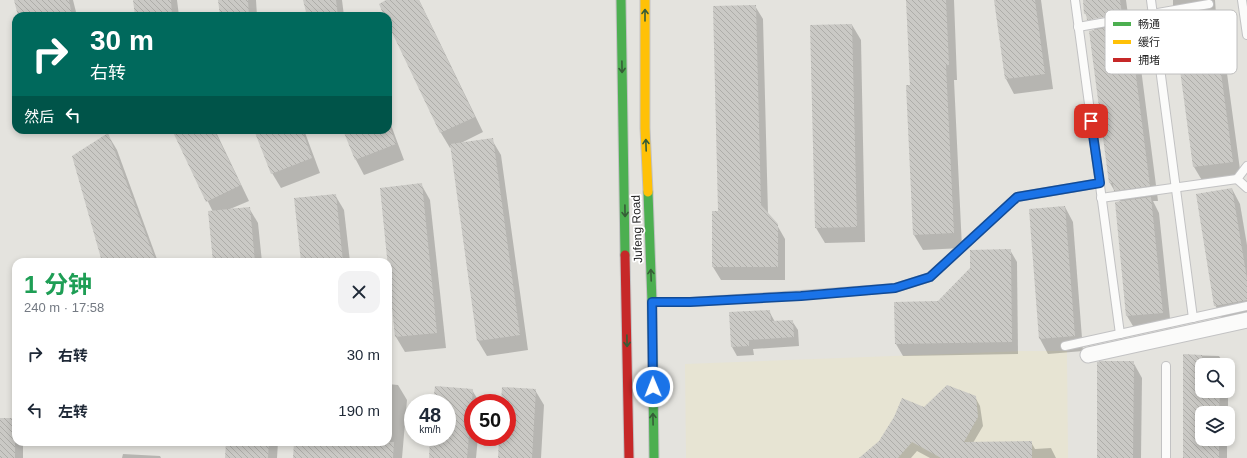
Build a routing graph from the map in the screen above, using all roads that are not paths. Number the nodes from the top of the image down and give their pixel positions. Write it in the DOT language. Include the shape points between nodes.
graph roads {
  1 [pos="621,0"];
  2 [pos="645,0"];
  3 [pos="1075,0"];
  4 [pos="1151,0"];
  5 [pos="1242,0"];
  6 [pos="1209,4"];
  7 [pos="1152,10"];
  8 [pos="1171,10"];
  9 [pos="1105,22"];
  10 [pos="1078,27"];
  11 [pos="1247,35"];
  12 [pos="1160,74"];
  13 [pos="1247,166"];
  14 [pos="1236,179"];
  15 [pos="1100,183"];
  16 [pos="1176,187"];
  17 [pos="1247,188"];
  18 [pos="1102,198"];
  19 [pos="652,302"];
  20 [pos="1247,306"];
  21 [pos="1193,318"];
  22 [pos="1247,320"];
  23 [pos="1120,334"];
  24 [pos="1065,346"];
  25 [pos="1088,355"];
  26 [pos="1166,366"];
  27 [pos="630,458"];
  28 [pos="654,458"];
  29 [pos="1166,458"];
  1 -- 27 [label="main road, Jufeng Road, one-way"];
  19 -- 2 [label="main road, Jufeng Road, one-way" via="645,128"];
  3 -- 10 [label="lane"];
  4 -- 7 [label="lane"];
  5 -- 11 [label="lane"];
  6 -- 8 [label="lane"];
  9 -- 10 [label="lane"];
  10 -- 15 [label="lane"];
  12 -- 16 [label="lane"];
  13 -- 14 [label="lane"];
  14 -- 16 [label="lane"];
  14 -- 17 [label="lane"];
  15 -- 18 [label="lane"];
  15 -- 19 [label="lane" via="1017,197 930,277 895,288 801,296"];
  16 -- 18 [label="lane"];
  16 -- 21 [label="lane"];
  18 -- 23 [label="lane"];
  28 -- 19 [label="main road, Jufeng Road, one-way"];
  20 -- 21 [label="lane"];
  21 -- 23 [label="lane"];
  22 -- 25 [label="street"];
  23 -- 24 [label="lane"];
  26 -- 29 [label="lane"];
}
